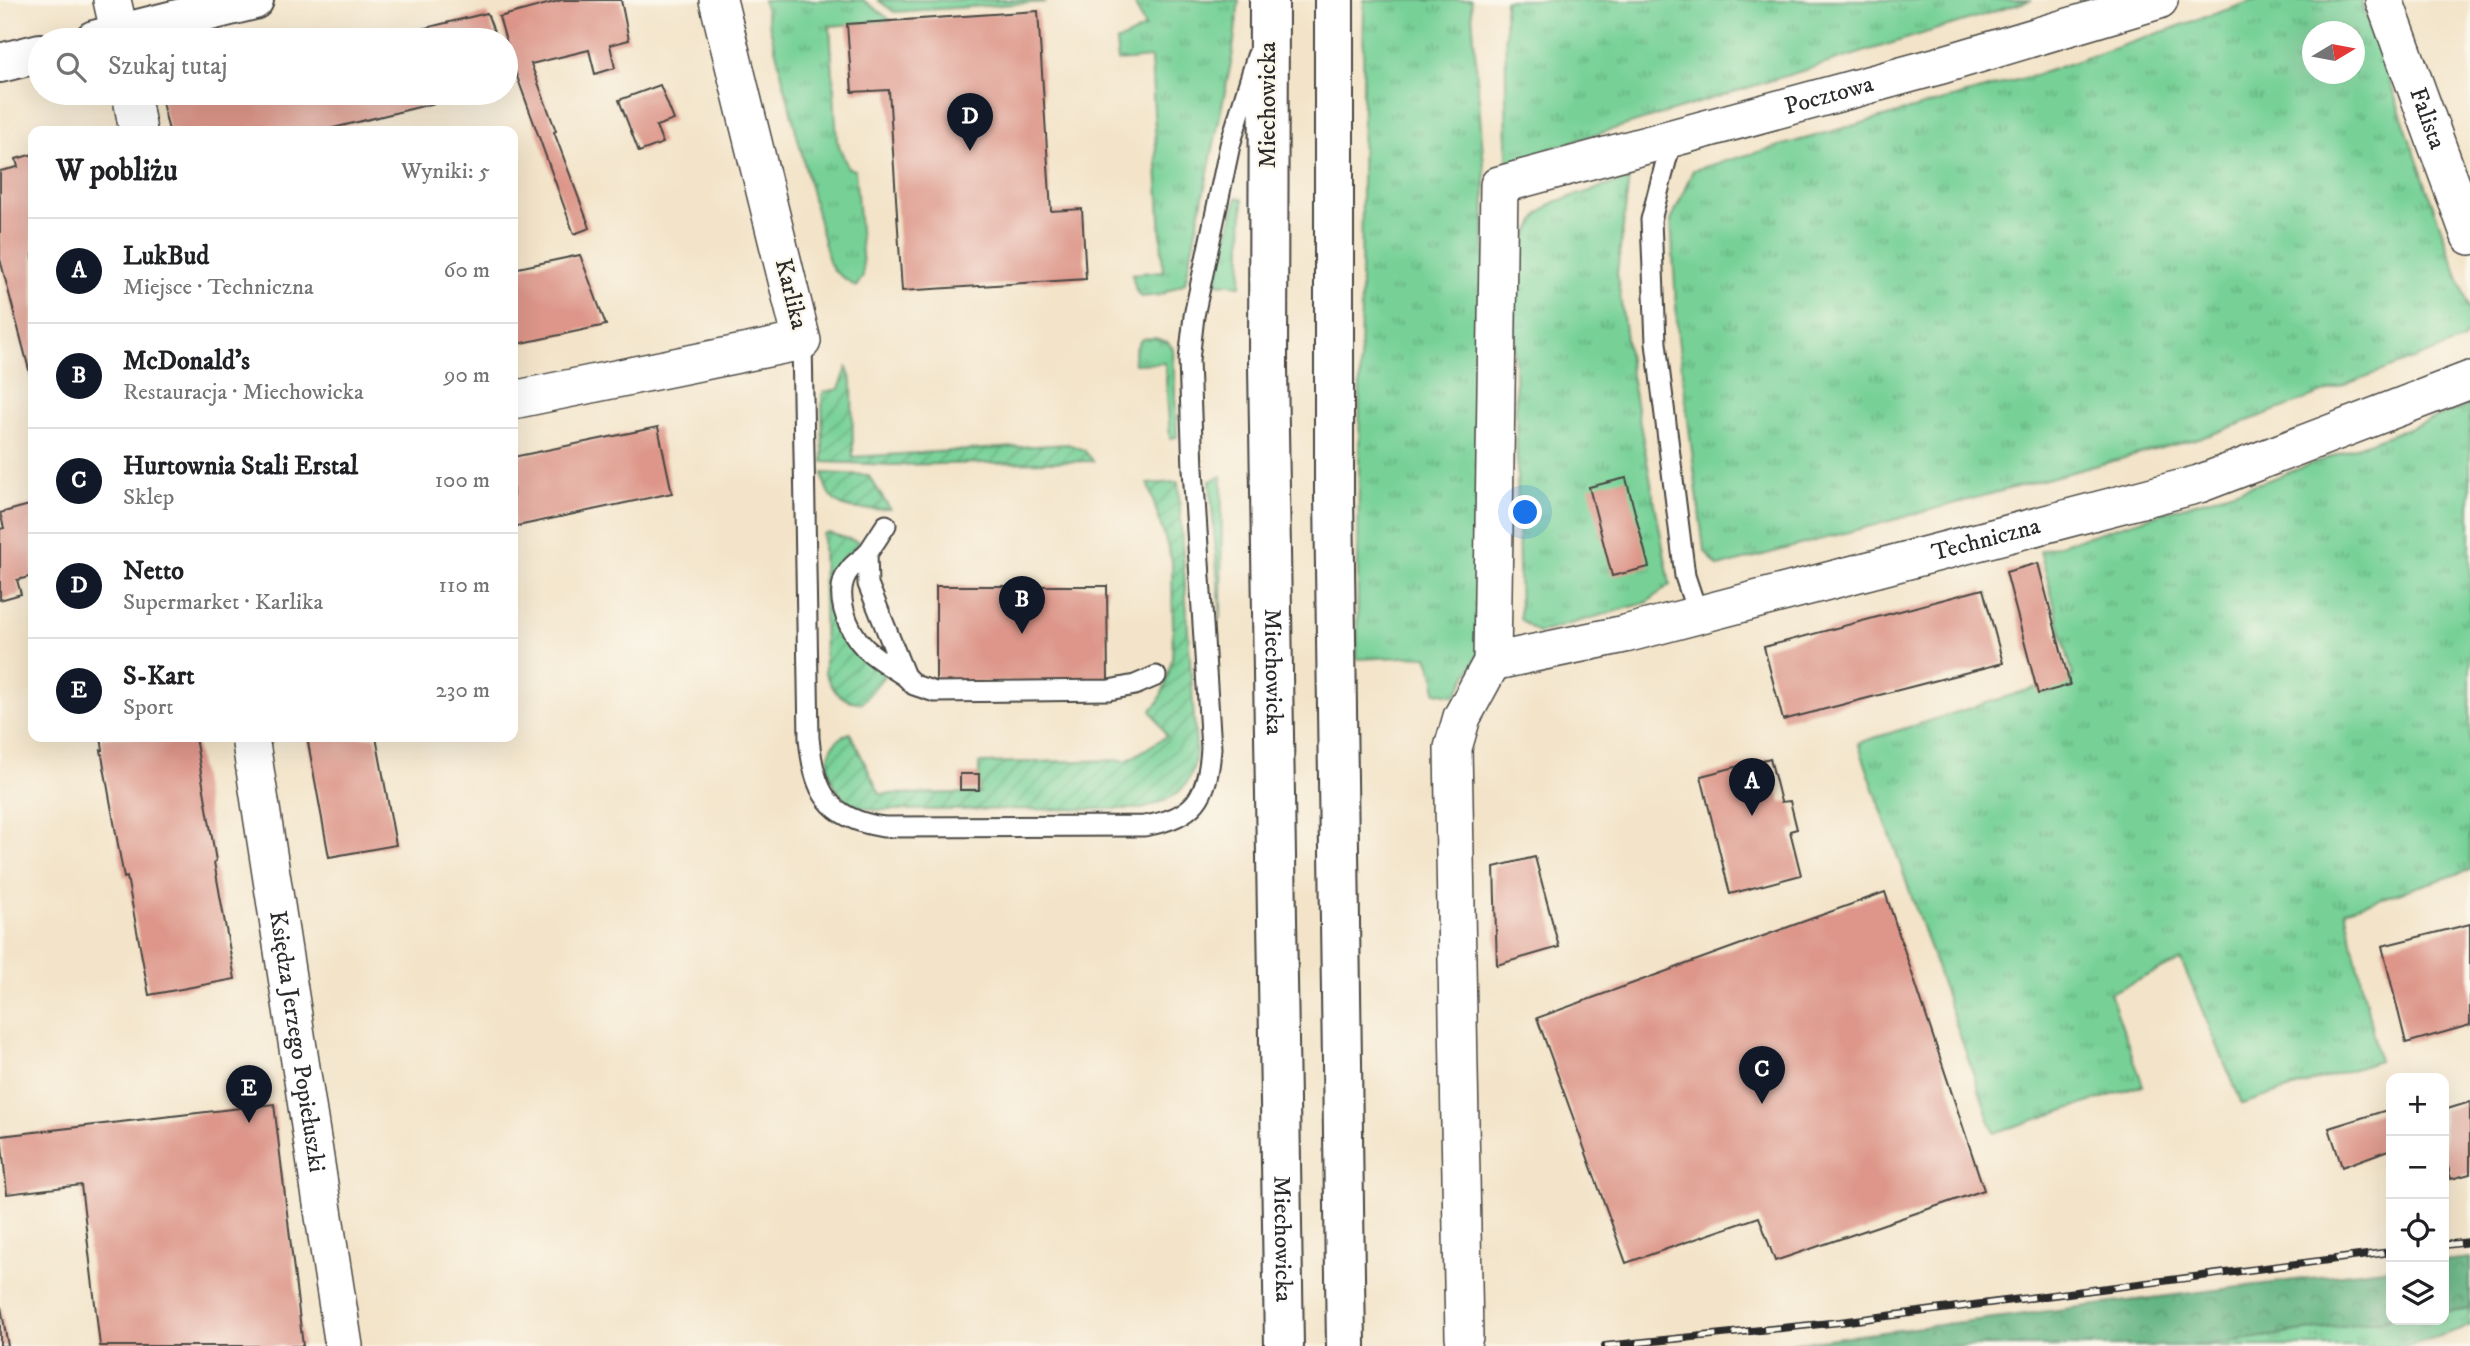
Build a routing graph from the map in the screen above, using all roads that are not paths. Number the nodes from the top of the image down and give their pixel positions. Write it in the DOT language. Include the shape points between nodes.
graph roads {
  1 [pos="254,0"];
  2 [pos="718,0"];
  3 [pos="1269,0"];
  4 [pos="1335,0"];
  5 [pos="2159,0"];
  6 [pos="2384,0"];
  7 [pos="117,28"];
  8 [pos="28,56"];
  9 [pos="0,63"];
  10 [pos="133,105"];
  11 [pos="137,126"];
  12 [pos="1672,138"];
  13 [pos="2470,236"];
  14 [pos="802,341"];
  15 [pos="2470,380"];
  16 [pos="518,399"];
  17 [pos="886,525"];
  18 [pos="867,554"];
  19 [pos="1698,615"];
  20 [pos="1492,662"];
  21 [pos="1156,676"];
  22 [pos="905,677"];
  23 [pos="251,742"];
  24 [pos="1346,1332"];
  25 [pos="1464,1337"];
  26 [pos="1284,1345"];
  27 [pos="344,1346"];
  1 -- 7 [label="main road"];
  2 -- 14 [label="street, Karlika"];
  3 -- 14 [label="lane" via="1230,145 1189,360 1211,748 1206,787 1183,815 1144,826 884,827 862,824 837,811 821,790 812,767"];
  3 -- 26 [label="main road, Miechowicka" via="1268,367"];
  4 -- 24 [label="main road" via="1334,496"];
  5 -- 12 [label="street, Pocztowa"];
  6 -- 13 [label="street, Falista"];
  8 -- 9 [label="main road"];
  10 -- 11 [label="street"];
  12 -- 19 [label="lane" via="1651,220 1656,343 1685,576"];
  12 -- 20 [label="street, Pocztowa" via="1499,186"];
  14 -- 16 [label="street, Karlika"];
  15 -- 19 [label="street, Techniczna" via="2199,484"];
  17 -- 18 [label="lane"];
  18 -- 22 [label="lane" via="870,591"];
  18 -- 22 [label="lane" via="849,570 842,585 842,606 864,647"];
  19 -- 20 [label="street, Techniczna"];
  20 -- 25 [label="street" via="1462,717 1453,748"];
  21 -- 22 [label="lane" via="1109,690 935,692"];
  23 -- 27 [label="street, Księdza Jerzego Popiełuszki"];
}
